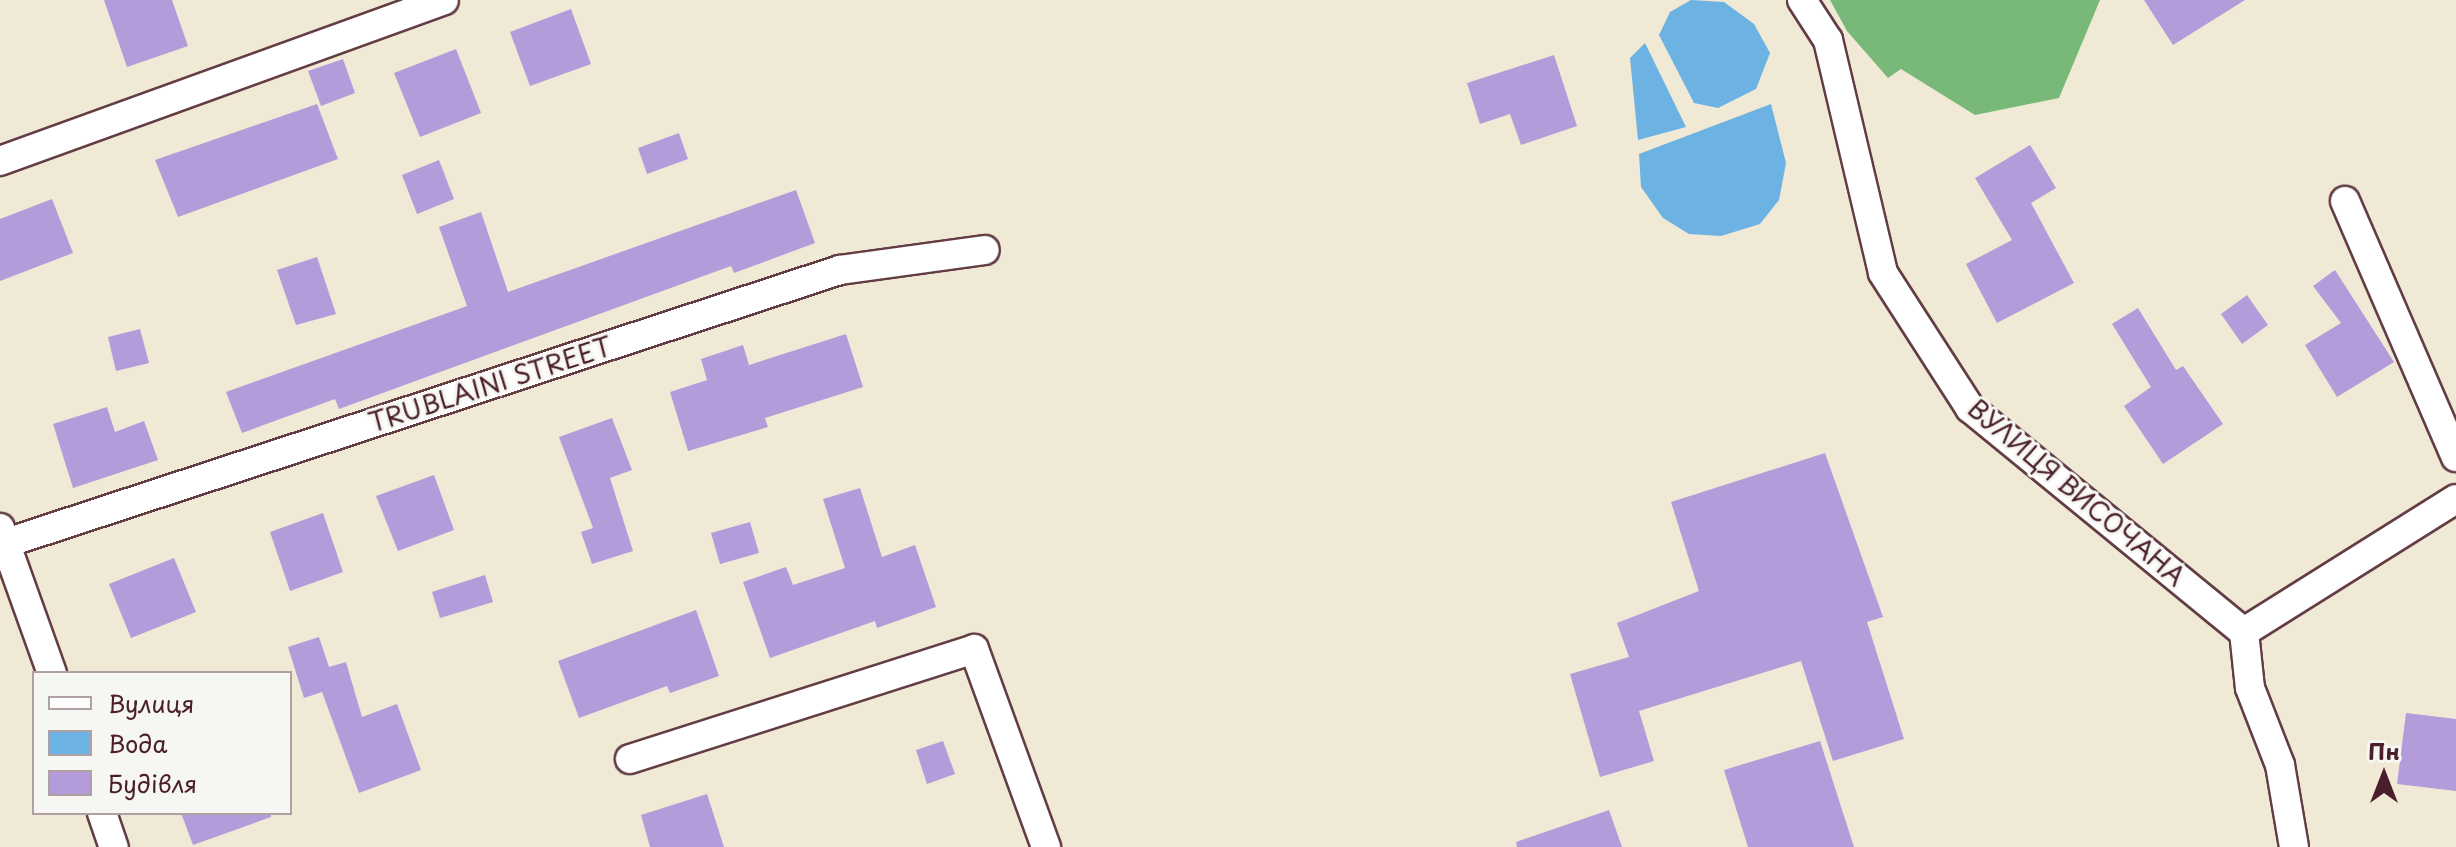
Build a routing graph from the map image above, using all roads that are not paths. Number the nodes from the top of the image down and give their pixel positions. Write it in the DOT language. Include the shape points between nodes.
graph roads {
  1 [pos="444,0"];
  2 [pos="1802,0"];
  3 [pos="0,161"];
  4 [pos="2345,201"];
  5 [pos="985,250"];
  6 [pos="2456,457"];
  7 [pos="2456,499"];
  8 [pos="2,538"];
  9 [pos="2244,632"];
  10 [pos="51,671"];
  11 [pos="630,759"];
  12 [pos="103,815"];
  13 [pos="114,847"];
  14 [pos="1046,847"];
  15 [pos="2294,847"];
  1 -- 3 [label="street"];
  2 -- 9 [label="street, ВУЛИЦЯ ВИСОЧАНА" via="1828,40 1883,273 1970,408"];
  4 -- 6 [label="street"];
  5 -- 8 [label="street, TRUBLAINI STREET" via="840,270"];
  7 -- 9 [label="street"];
  8 -- 10 [label="street"];
  9 -- 15 [label="street" via="2250,688 2280,765"];
  11 -- 14 [label="street" via="974,649"];
  12 -- 13 [label="street"];
}
